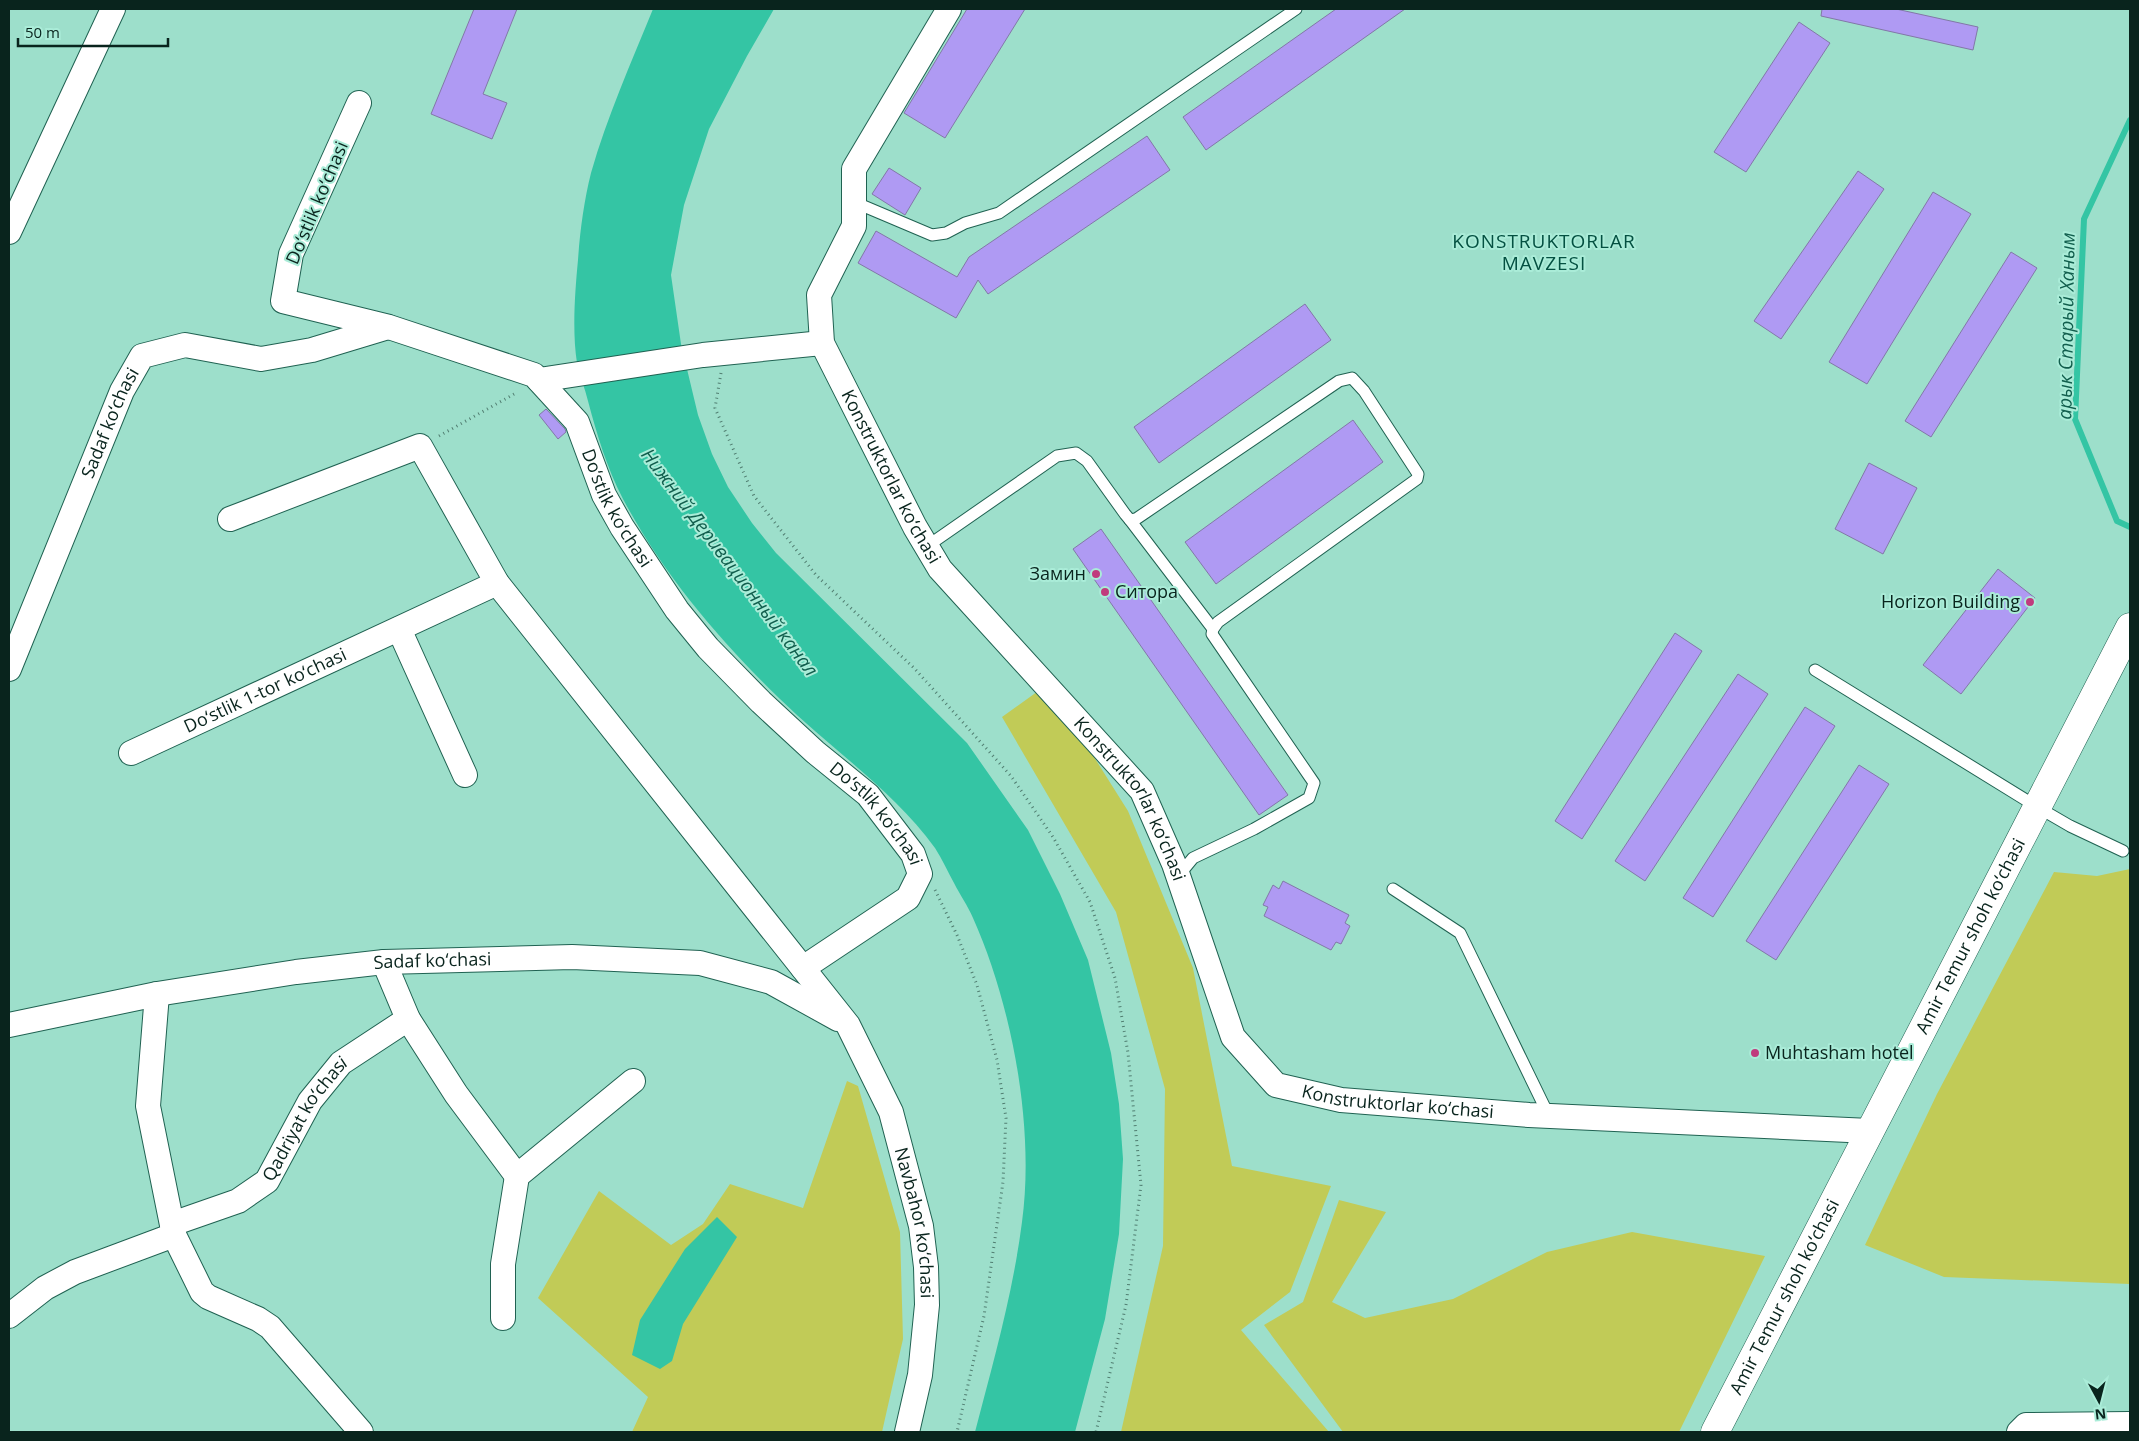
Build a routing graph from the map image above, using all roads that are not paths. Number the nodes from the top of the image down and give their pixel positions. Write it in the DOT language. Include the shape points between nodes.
graph roads {
  1 [pos="113,9"];
  2 [pos="949,9"];
  3 [pos="1296,9"];
  4 [pos="359,103"];
  5 [pos="854,202"];
  6 [pos="9,232"];
  7 [pos="388,327"];
  8 [pos="822,343"];
  9 [pos="539,380"];
  10 [pos="230,519"];
  11 [pos="1130,520"];
  12 [pos="926,547"];
  13 [pos="498,583"];
  14 [pos="2130,627"];
  15 [pos="399,629"];
  16 [pos="1213,629"];
  17 [pos="9,669"];
  18 [pos="1815,670"];
  19 [pos="131,753"];
  20 [pos="465,775"];
  21 [pos="2039,808"];
  22 [pos="2123,851"];
  23 [pos="1178,876"];
  24 [pos="1393,889"];
  25 [pos="384,962"];
  26 [pos="803,968"];
  27 [pos="157,994"];
  28 [pos="408,1019"];
  29 [pos="9,1025"];
  30 [pos="848,1025"];
  31 [pos="633,1081"];
  32 [pos="1549,1116"];
  33 [pos="1870,1131"];
  34 [pos="517,1176"];
  35 [pos="173,1230"];
  36 [pos="9,1316"];
  37 [pos="503,1318"];
  38 [pos="2130,1424"];
  39 [pos="362,1432"];
  40 [pos="907,1432"];
  41 [pos="1715,1432"];
  42 [pos="2019,1432"];
  1 -- 6 [label="street"];
  2 -- 5 [label="street, Konstruktorlar ko‘chasi" via="854,169"];
  3 -- 5 [label="lane" via="999,213 932,235"];
  4 -- 7 [label="street, Do‘stlik ko‘chasi" via="291,254 283,301"];
  5 -- 8 [label="street, Konstruktorlar ko‘chasi" via="854,226 818,295"];
  7 -- 9 [label="street, Do‘stlik ko‘chasi" via="534,375"];
  7 -- 17 [label="street, Sadaf ko‘chasi" via="312,350 261,359 185,345 142,356 122,390"];
  8 -- 9 [label="street" via="714,354"];
  8 -- 12 [label="street, Konstruktorlar ko‘chasi"];
  9 -- 26 [label="street, Do‘stlik ko‘chasi" via="576,422 609,503 677,610 708,648 762,702 815,752 868,795 913,854 920,874 908,898"];
  10 -- 13 [label="street" via="420,446"];
  11 -- 12 [label="lane" via="1087,461 1076,453 1057,456"];
  11 -- 16 [label="lane"];
  11 -- 16 [label="lane" via="1145,515 1339,381 1352,378 1364,391 1418,474 1417,479 1218,622"];
  12 -- 23 [label="street, Konstruktorlar ko‘chasi" via="940,569 1142,791"];
  13 -- 15 [label="street, Do‘stlik 1-tor ko‘chasi"];
  13 -- 26 [label="street"];
  14 -- 21 [label="main road, Amir Temur shoh ko‘chasi"];
  15 -- 19 [label="street, Do‘stlik 1-tor ko‘chasi"];
  15 -- 20 [label="street"];
  16 -- 23 [label="lane" via="1212,634 1314,783 1309,798 1193,858"];
  18 -- 21 [label="lane"];
  21 -- 22 [label="lane"];
  21 -- 33 [label="main road, Amir Temur shoh ko‘chasi"];
  23 -- 32 [label="street, Konstruktorlar ko‘chasi" via="1234,1036 1276,1084 1341,1100"];
  24 -- 32 [label="lane" via="1460,933"];
  25 -- 27 [label="street, Sadaf ko‘chasi"];
  25 -- 28 [label="street"];
  25 -- 30 [label="street, Sadaf ko‘chasi" via="572,957 700,963 771,982"];
  26 -- 30 [label="street"];
  27 -- 29 [label="street, Sadaf ko‘chasi"];
  27 -- 35 [label="street" via="148,1106"];
  28 -- 34 [label="street" via="456,1094"];
  28 -- 35 [label="street, Qadriyat ko‘chasi" via="341,1063 310,1101 266,1180 238,1201"];
  30 -- 40 [label="street, Navbahor ko‘chasi" via="891,1112 921,1226 927,1305 920,1375"];
  31 -- 34 [label="street"];
  32 -- 33 [label="street, Konstruktorlar ko‘chasi"];
  33 -- 41 [label="main road, Amir Temur shoh ko‘chasi"];
  34 -- 37 [label="street" via="502,1264"];
  35 -- 36 [label="street, Qadriyat ko‘chasi" via="75,1272 45,1288"];
  35 -- 39 [label="street" via="202,1292 270,1327"];
  38 -- 42 [label="street" via="2026,1425"];
}
